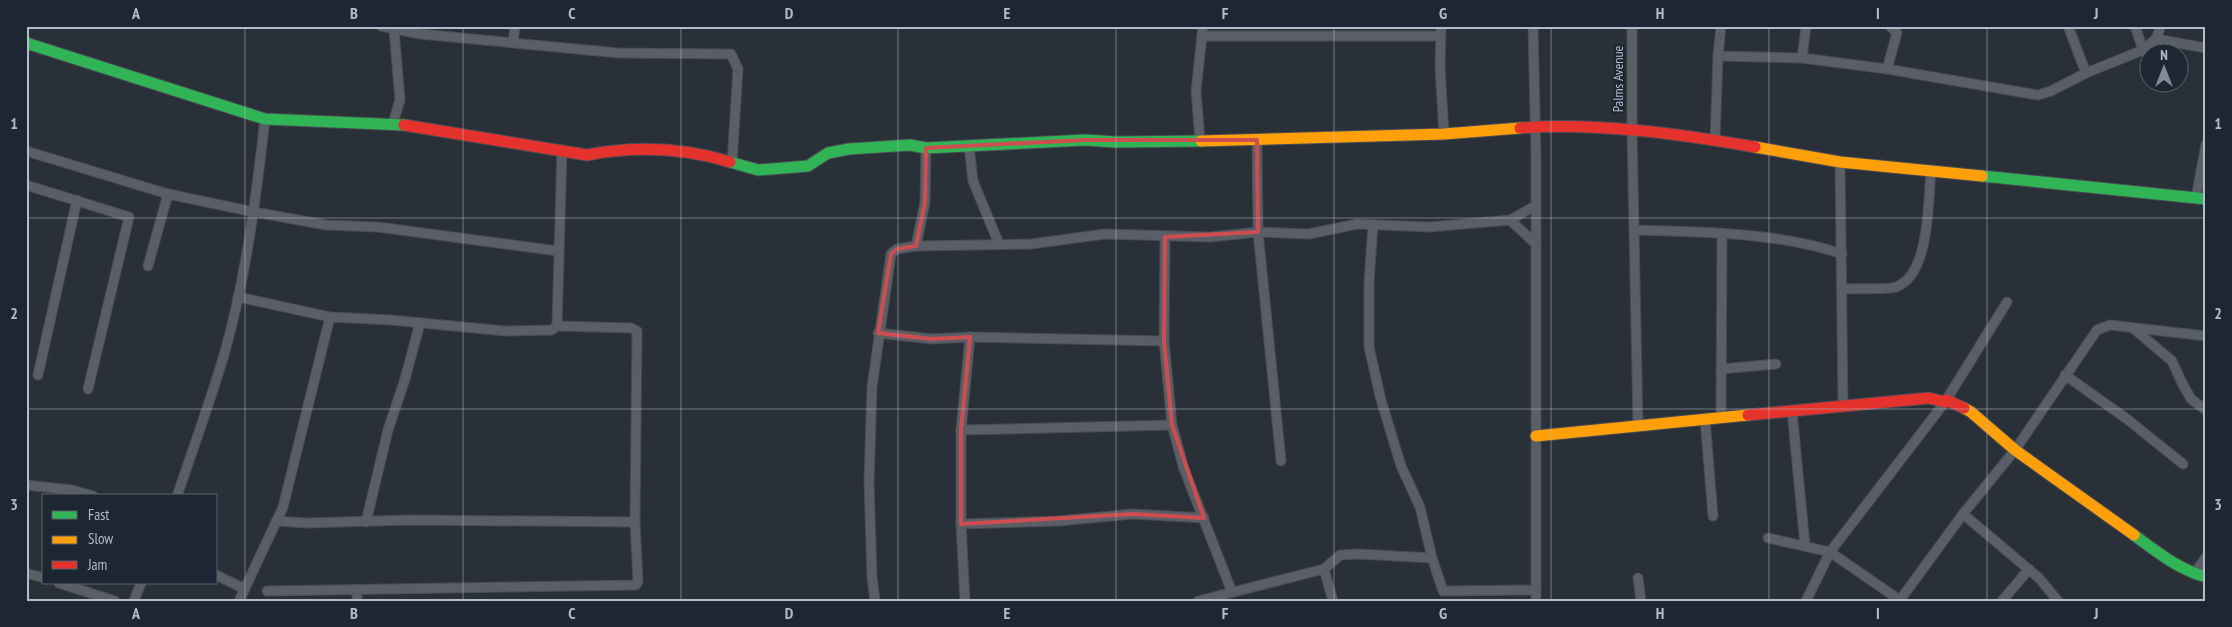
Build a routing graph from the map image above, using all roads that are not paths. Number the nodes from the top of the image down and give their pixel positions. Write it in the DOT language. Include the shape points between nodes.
graph roads {
  1 [pos="381,26"];
  2 [pos="515,26"];
  3 [pos="1203,26"];
  4 [pos="1533,26"];
  5 [pos="1632,26"];
  6 [pos="1721,26"];
  7 [pos="1806,26"];
  8 [pos="1890,26"];
  9 [pos="2068,26"];
  10 [pos="2135,26"];
  11 [pos="2161,26"];
  12 [pos="394,29"];
  13 [pos="1441,31"];
  14 [pos="1202,36"];
  15 [pos="2156,39"];
  16 [pos="513,42"];
  17 [pos="2141,42"];
  18 [pos="2153,42"];
  19 [pos="26,43"];
  20 [pos="2206,48"];
  21 [pos="2140,52"];
  22 [pos="1718,56"];
  23 [pos="1802,58"];
  24 [pos="1888,69"];
  25 [pos="2086,73"];
  26 [pos="265,119"];
  27 [pos="393,123"];
  28 [pos="1535,127"];
  29 [pos="1632,131"];
  30 [pos="1444,134"];
  31 [pos="1200,140"];
  32 [pos="1256,140"];
  33 [pos="1715,140"];
  34 [pos="2206,144"];
  35 [pos="969,146"];
  36 [pos="926,148"];
  37 [pos="562,150"];
  38 [pos="26,151"];
  39 [pos="1840,162"];
  40 [pos="732,163"];
  41 [pos="1931,171"];
  42 [pos="26,184"];
  43 [pos="168,194"];
  44 [pos="2201,199"];
  45 [pos="77,200"];
  46 [pos="1535,206"];
  47 [pos="254,212"];
  48 [pos="1510,220"];
  49 [pos="1373,225"];
  50 [pos="1634,230"];
  51 [pos="1258,232"];
  52 [pos="1722,234"];
  53 [pos="1165,237"];
  54 [pos="998,244"];
  55 [pos="1536,244"];
  56 [pos="916,246"];
  57 [pos="558,251"];
  58 [pos="1842,254"];
  59 [pos="148,266"];
  60 [pos="1842,289"];
  61 [pos="238,297"];
  62 [pos="2007,302"];
  63 [pos="330,317"];
  64 [pos="420,323"];
  65 [pos="557,326"];
  66 [pos="2132,327"];
  67 [pos="878,333"];
  68 [pos="2206,336"];
  69 [pos="970,337"];
  70 [pos="1164,341"];
  71 [pos="1776,364"];
  72 [pos="1721,369"];
  73 [pos="38,375"];
  74 [pos="2065,375"];
  75 [pos="88,389"];
  76 [pos="1944,402"];
  77 [pos="1843,407"];
  78 [pos="2206,410"];
  79 [pos="1792,411"];
  80 [pos="1721,418"];
  81 [pos="1705,419"];
  82 [pos="1172,424"];
  83 [pos="1638,426"];
  84 [pos="962,430"];
  85 [pos="1536,436"];
  86 [pos="2015,450"];
  87 [pos="1281,461"];
  88 [pos="2183,464"];
  89 [pos="26,485"];
  90 [pos="86,494"];
  91 [pos="179,494"];
  92 [pos="1963,514"];
  93 [pos="1713,516"];
  94 [pos="1204,518"];
  95 [pos="276,521"];
  96 [pos="366,522"];
  97 [pos="635,522"];
  98 [pos="961,524"];
  99 [pos="1768,538"];
  100 [pos="1805,545"];
  101 [pos="1830,552"];
  102 [pos="2206,557"];
  103 [pos="1432,558"];
  104 [pos="1324,569"];
  105 [pos="2029,569"];
  106 [pos="26,573"];
  107 [pos="2200,575"];
  108 [pos="218,576"];
  109 [pos="42,577"];
  110 [pos="1638,578"];
  111 [pos="62,584"];
  112 [pos="141,584"];
  113 [pos="245,589"];
  114 [pos="357,589"];
  115 [pos="1536,590"];
  116 [pos="267,591"];
  117 [pos="1232,592"];
  118 [pos="1901,600"];
  119 [pos="115,601"];
  120 [pos="134,601"];
  121 [pos="239,601"];
  122 [pos="357,601"];
  123 [pos="875,601"];
  124 [pos="965,601"];
  125 [pos="1198,601"];
  126 [pos="1333,601"];
  127 [pos="1536,601"];
  128 [pos="1641,601"];
  129 [pos="1806,601"];
  130 [pos="2002,601"];
  131 [pos="2058,601"];
  1 -- 12 [label="street"];
  2 -- 16 [label="street"];
  3 -- 14 [label="street"];
  4 -- 28 [label="street"];
  5 -- 29 [label="street, Palms Avenue"];
  6 -- 22 [label="street"];
  7 -- 23 [label="street"];
  8 -- 24 [label="street" via="1897,33"];
  9 -- 25 [label="street"];
  10 -- 17 [label="street"];
  11 -- 15 [label="street"];
  12 -- 16 [label="street"];
  12 -- 27 [label="street" via="400,100"];
  13 -- 14 [label="street"];
  13 -- 30 [label="street"];
  14 -- 31 [label="street" via="1196,91"];
  15 -- 18 [label="street"];
  15 -- 20 [label="street"];
  16 -- 40 [label="street" via="619,53 731,54 738,69"];
  19 -- 26 [label="street"];
  21 -- 25 [label="street"];
  22 -- 23 [label="street"];
  22 -- 33 [label="street"];
  23 -- 24 [label="street"];
  24 -- 25 [label="street" via="2038,95"];
  26 -- 27 [label="street"];
  26 -- 47 [label="street"];
  27 -- 37 [label="street"];
  28 -- 29 [label="street"];
  28 -- 30 [label="street"];
  28 -- 46 [label="street"];
  29 -- 33 [label="street"];
  29 -- 50 [label="street, Palms Avenue"];
  30 -- 32 [label="street"];
  31 -- 32 [label="street"];
  31 -- 35 [label="street" via="1085,140"];
  32 -- 51 [label="street"];
  33 -- 39 [label="street"];
  34 -- 44 [label="street"];
  35 -- 36 [label="street"];
  35 -- 54 [label="street" via="973,181"];
  36 -- 40 [label="street" via="910,144 849,149 828,153 808,166 775,169 758,170"];
  36 -- 56 [label="street" via="925,202"];
  37 -- 40 [label="street" via="587,155 613,150 660,149 691,152"];
  37 -- 57 [label="street"];
  38 -- 43 [label="street"];
  39 -- 41 [label="street"];
  39 -- 58 [label="street"];
  41 -- 44 [label="street"];
  41 -- 60 [label="street" via="1923,250 1913,274 1896,287"];
  42 -- 45 [label="street"];
  43 -- 47 [label="street"];
  43 -- 59 [label="street"];
  45 -- 73 [label="street"];
  45 -- 75 [label="street" via="129,217"];
  46 -- 48 [label="street"];
  46 -- 55 [label="street"];
  47 -- 57 [label="street" via="326,225 378,227"];
  47 -- 61 [label="street"];
  48 -- 49 [label="street" via="1429,227"];
  48 -- 55 [label="street"];
  49 -- 51 [label="street" via="1357,224 1309,234"];
  49 -- 103 [label="street" via="1369,347 1381,400 1401,466 1420,507"];
  50 -- 52 [label="street"];
  50 -- 83 [label="street, Palms Avenue"];
  51 -- 53 [label="street"];
  51 -- 87 [label="street"];
  52 -- 58 [label="street" via="1806,243"];
  52 -- 72 [label="street"];
  53 -- 54 [label="street" via="1105,234 1031,244"];
  53 -- 70 [label="street"];
  54 -- 56 [label="street"];
  55 -- 85 [label="street"];
  56 -- 67 [label="street" via="897,249 891,254"];
  57 -- 65 [label="street"];
  58 -- 60 [label="street"];
  60 -- 77 [label="street"];
  61 -- 63 [label="street"];
  61 -- 91 [label="street" via="224,354"];
  62 -- 76 [label="street"];
  63 -- 64 [label="street"];
  63 -- 95 [label="street" via="289,484"];
  64 -- 65 [label="street" via="505,331 547,331"];
  64 -- 96 [label="street" via="388,430"];
  65 -- 97 [label="street" via="630,328 637,331"];
  66 -- 68 [label="street"];
  66 -- 74 [label="street" via="2110,324 2097,330"];
  66 -- 78 [label="street" via="2172,361 2192,399"];
  67 -- 69 [label="street" via="932,339"];
  67 -- 123 [label="street" via="872,387 869,482"];
  69 -- 70 [label="street"];
  69 -- 84 [label="street"];
  70 -- 82 [label="street"];
  71 -- 72 [label="street"];
  72 -- 80 [label="street"];
  74 -- 86 [label="street"];
  74 -- 88 [label="street"];
  76 -- 77 [label="street" via="1929,398"];
  76 -- 86 [label="street" via="1954,402 1971,412"];
  76 -- 101 [label="street"];
  77 -- 79 [label="street"];
  79 -- 80 [label="street"];
  79 -- 100 [label="street"];
  80 -- 81 [label="street"];
  81 -- 83 [label="street"];
  81 -- 93 [label="street"];
  82 -- 84 [label="street"];
  82 -- 94 [label="street" via="1184,468"];
  83 -- 85 [label="street"];
  84 -- 98 [label="street"];
  85 -- 115 [label="street"];
  86 -- 92 [label="street"];
  86 -- 107 [label="street" via="2175,565"];
  89 -- 90 [label="street"];
  92 -- 105 [label="street"];
  92 -- 118 [label="street"];
  94 -- 98 [label="street" via="1133,514 1058,521"];
  94 -- 117 [label="street"];
  95 -- 96 [label="street"];
  95 -- 113 [label="street"];
  96 -- 97 [label="street"];
  97 -- 114 [label="street" via="636,585"];
  98 -- 124 [label="street"];
  99 -- 100 [label="street"];
  100 -- 101 [label="street"];
  101 -- 118 [label="street"];
  101 -- 129 [label="street"];
  102 -- 107 [label="street"];
  103 -- 104 [label="street" via="1340,555"];
  103 -- 115 [label="street" via="1443,591"];
  104 -- 117 [label="street"];
  104 -- 126 [label="street"];
  105 -- 130 [label="street"];
  105 -- 131 [label="street"];
  106 -- 109 [label="street"];
  108 -- 113 [label="street"];
  110 -- 128 [label="street"];
  111 -- 119 [label="street"];
  112 -- 120 [label="street"];
  113 -- 121 [label="street"];
  114 -- 116 [label="street"];
  114 -- 122 [label="street"];
  115 -- 127 [label="street"];
  117 -- 125 [label="street"];
}
